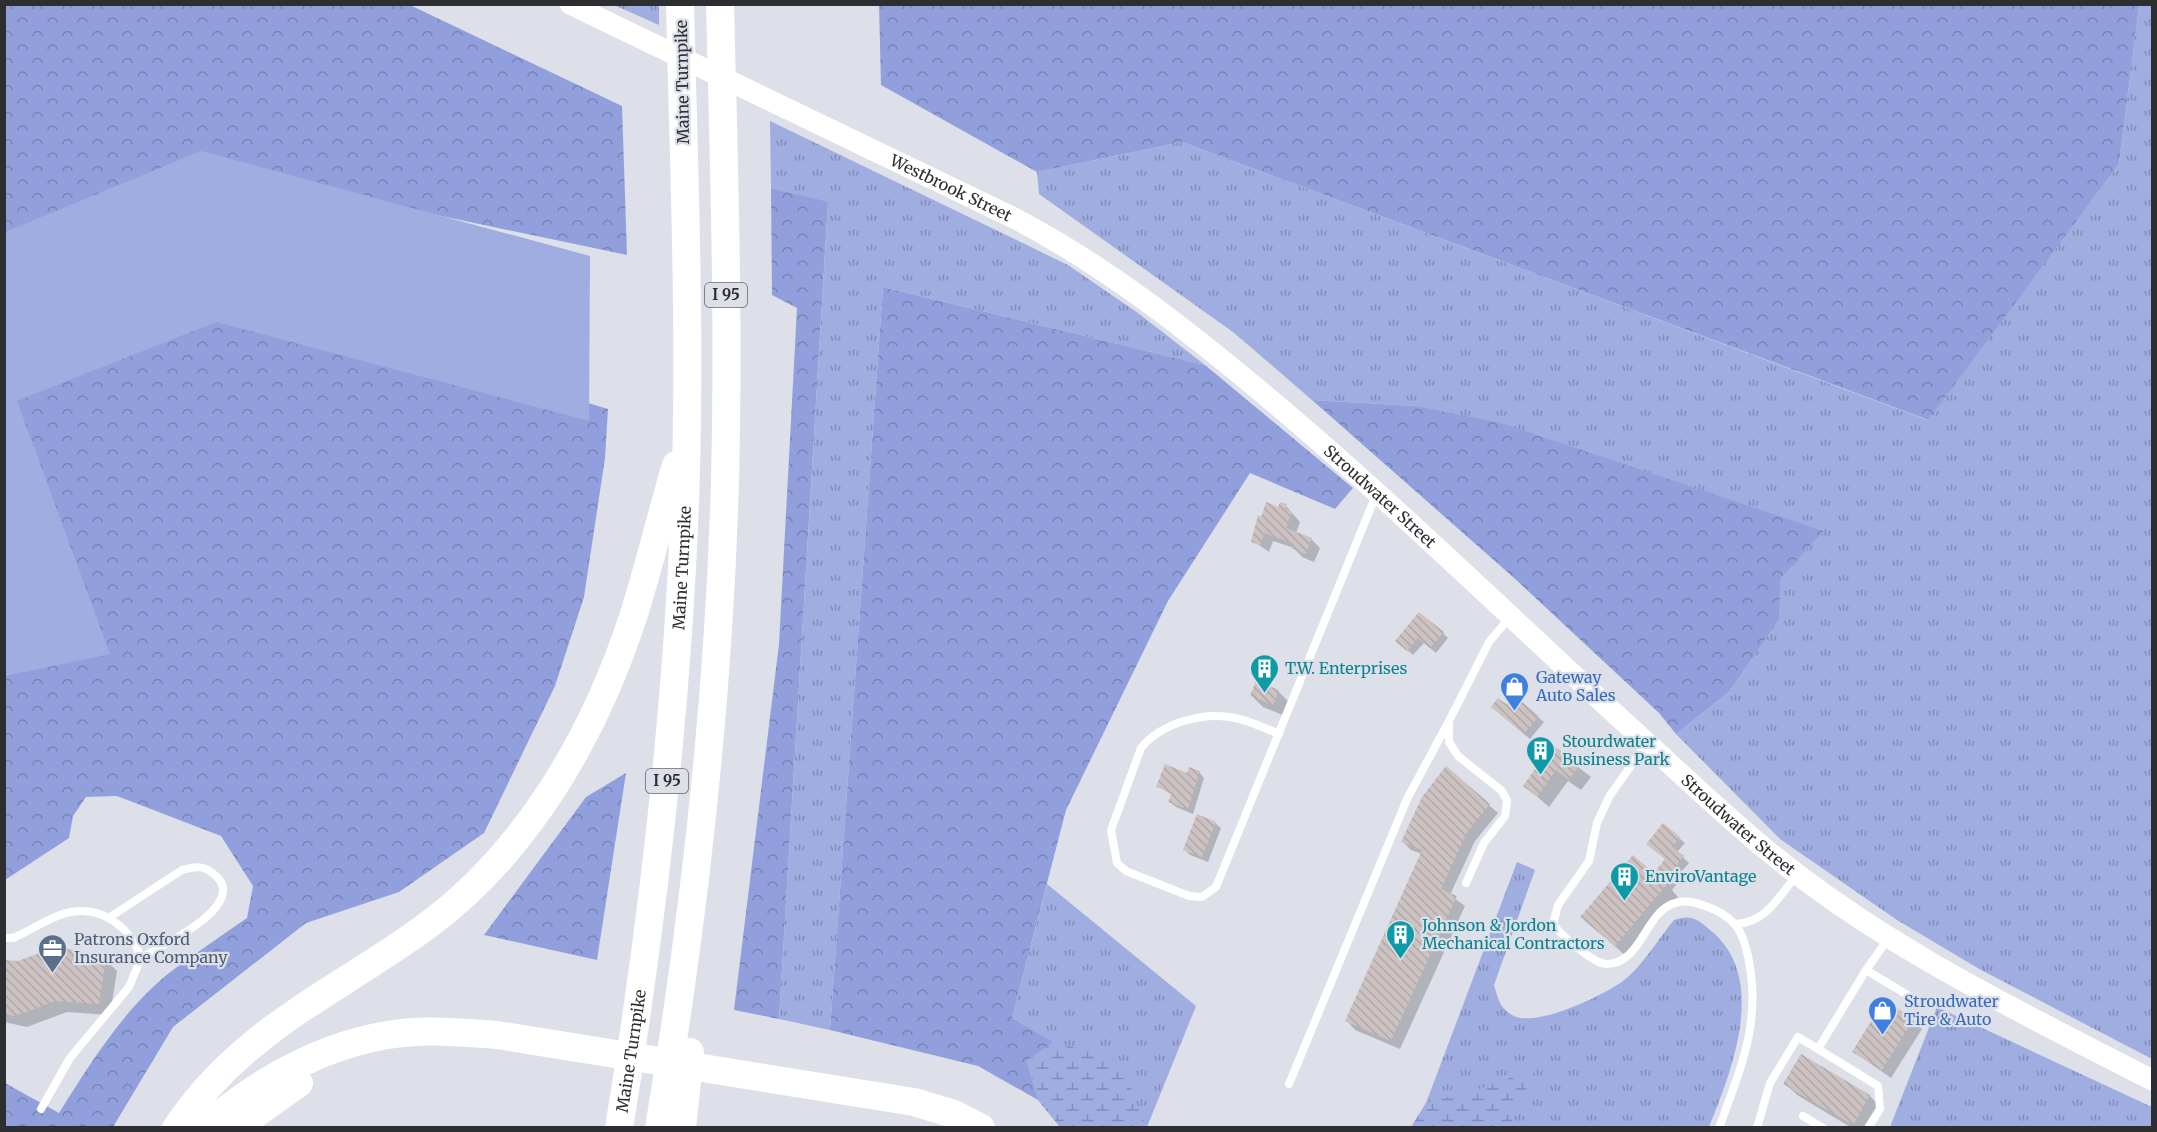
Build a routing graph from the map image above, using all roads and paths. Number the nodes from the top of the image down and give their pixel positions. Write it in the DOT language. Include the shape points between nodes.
graph roads {
  1 [pos="570,4"];
  2 [pos="681,4"];
  3 [pos="720,4"];
  4 [pos="1298,423"];
  5 [pos="686,431"];
  6 [pos="1377,493"];
  7 [pos="1511,616"];
  8 [pos="1449,721"];
  9 [pos="1279,734"];
  10 [pos="1647,743"];
  11 [pos="1797,874"];
  12 [pos="1466,883"];
  13 [pos="110,917"];
  14 [pos="1736,924"];
  15 [pos="4,938"];
  16 [pos="1889,938"];
  17 [pos="141,958"];
  18 [pos="1866,970"];
  19 [pos="684,977"];
  20 [pos="1919,1002"];
  21 [pos="1818,1049"];
  22 [pos="574,1055"];
  23 [pos="2152,1080"];
  24 [pos="1290,1084"];
  25 [pos="819,1094"];
  26 [pos="41,1109"];
  27 [pos="1803,1116"];
  28 [pos="176,1128"];
  29 [pos="204,1128"];
  30 [pos="240,1128"];
  31 [pos="619,1128"];
  32 [pos="659,1128"];
  33 [pos="682,1128"];
  34 [pos="950,1128"];
  35 [pos="981,1128"];
  36 [pos="1719,1128"];
  37 [pos="1757,1128"];
  38 [pos="1823,1128"];
  39 [pos="1868,1128"];
  1 -- 4 [label="main road, Westbrook Street" via="1051,237 1189,333"];
  2 -- 5 [label="highway, Maine Turnpike / I 95"];
  3 -- 19 [label="highway, I 95" via="726,267 725,479 714,694"];
  4 -- 6 [label="main road, Stroudwater Street"];
  5 -- 28 [label="highway" via="619,657 584,734 541,807 494,865 457,902 248,1046 217,1074"];
  5 -- 31 [label="highway, Maine Turnpike / I 95" via="674,698 664,815"];
  6 -- 7 [label="main road, Stroudwater Street"];
  6 -- 9 [label="lane"];
  7 -- 8 [label="lane" via="1490,642"];
  7 -- 10 [label="main road, Stroudwater Street"];
  8 -- 12 [label="lane" via="1449,742 1458,756 1502,790 1507,801 1505,816 1484,843"];
  8 -- 24 [label="lane" via="1407,799"];
  9 -- 9 [label="lane" via="1211,893 1188,896 1126,871 1117,863 1111,830 1147,741 1175,725 1198,718 1233,717"];
  10 -- 11 [label="main road, Stroudwater Street"];
  10 -- 14 [label="lane" via="1609,797 1597,823 1589,861 1558,905 1553,924 1590,956 1607,964 1619,962 1629,954 1672,904 1701,904"];
  11 -- 14 [label="lane" via="1762,917 1752,923"];
  11 -- 16 [label="main road, Stroudwater Street"];
  13 -- 15 [label="lane" via="72,912 13,938"];
  13 -- 17 [label="lane" via="135,943"];
  13 -- 17 [label="lane" via="182,870 195,866 208,869 220,879 224,896 208,917"];
  14 -- 36 [label="lane" via="1743,935 1749,963 1754,996 1752,1026 1747,1052"];
  16 -- 18 [label="lane"];
  16 -- 23 [label="main road, Stroudwater Street" via="1986,994"];
  17 -- 26 [label="lane" via="129,987 70,1058"];
  18 -- 20 [label="lane"];
  18 -- 21 [label="lane"];
  19 -- 32 [label="highway, I 95"];
  19 -- 33 [label="highway" via="696,1004"];
  21 -- 37 [label="lane" via="1797,1037 1770,1083"];
  21 -- 39 [label="lane" via="1878,1086 1880,1109"];
  22 -- 25 [label="highway"];
  22 -- 29 [label="highway" via="497,1035 392,1034 311,1058 273,1077"];
  22 -- 30 [label="highway" via="448,1046 364,1055 324,1069 287,1090"];
  25 -- 34 [label="highway"];
  25 -- 35 [label="highway" via="914,1102 954,1114"];
  27 -- 38 [label="lane"];
}
